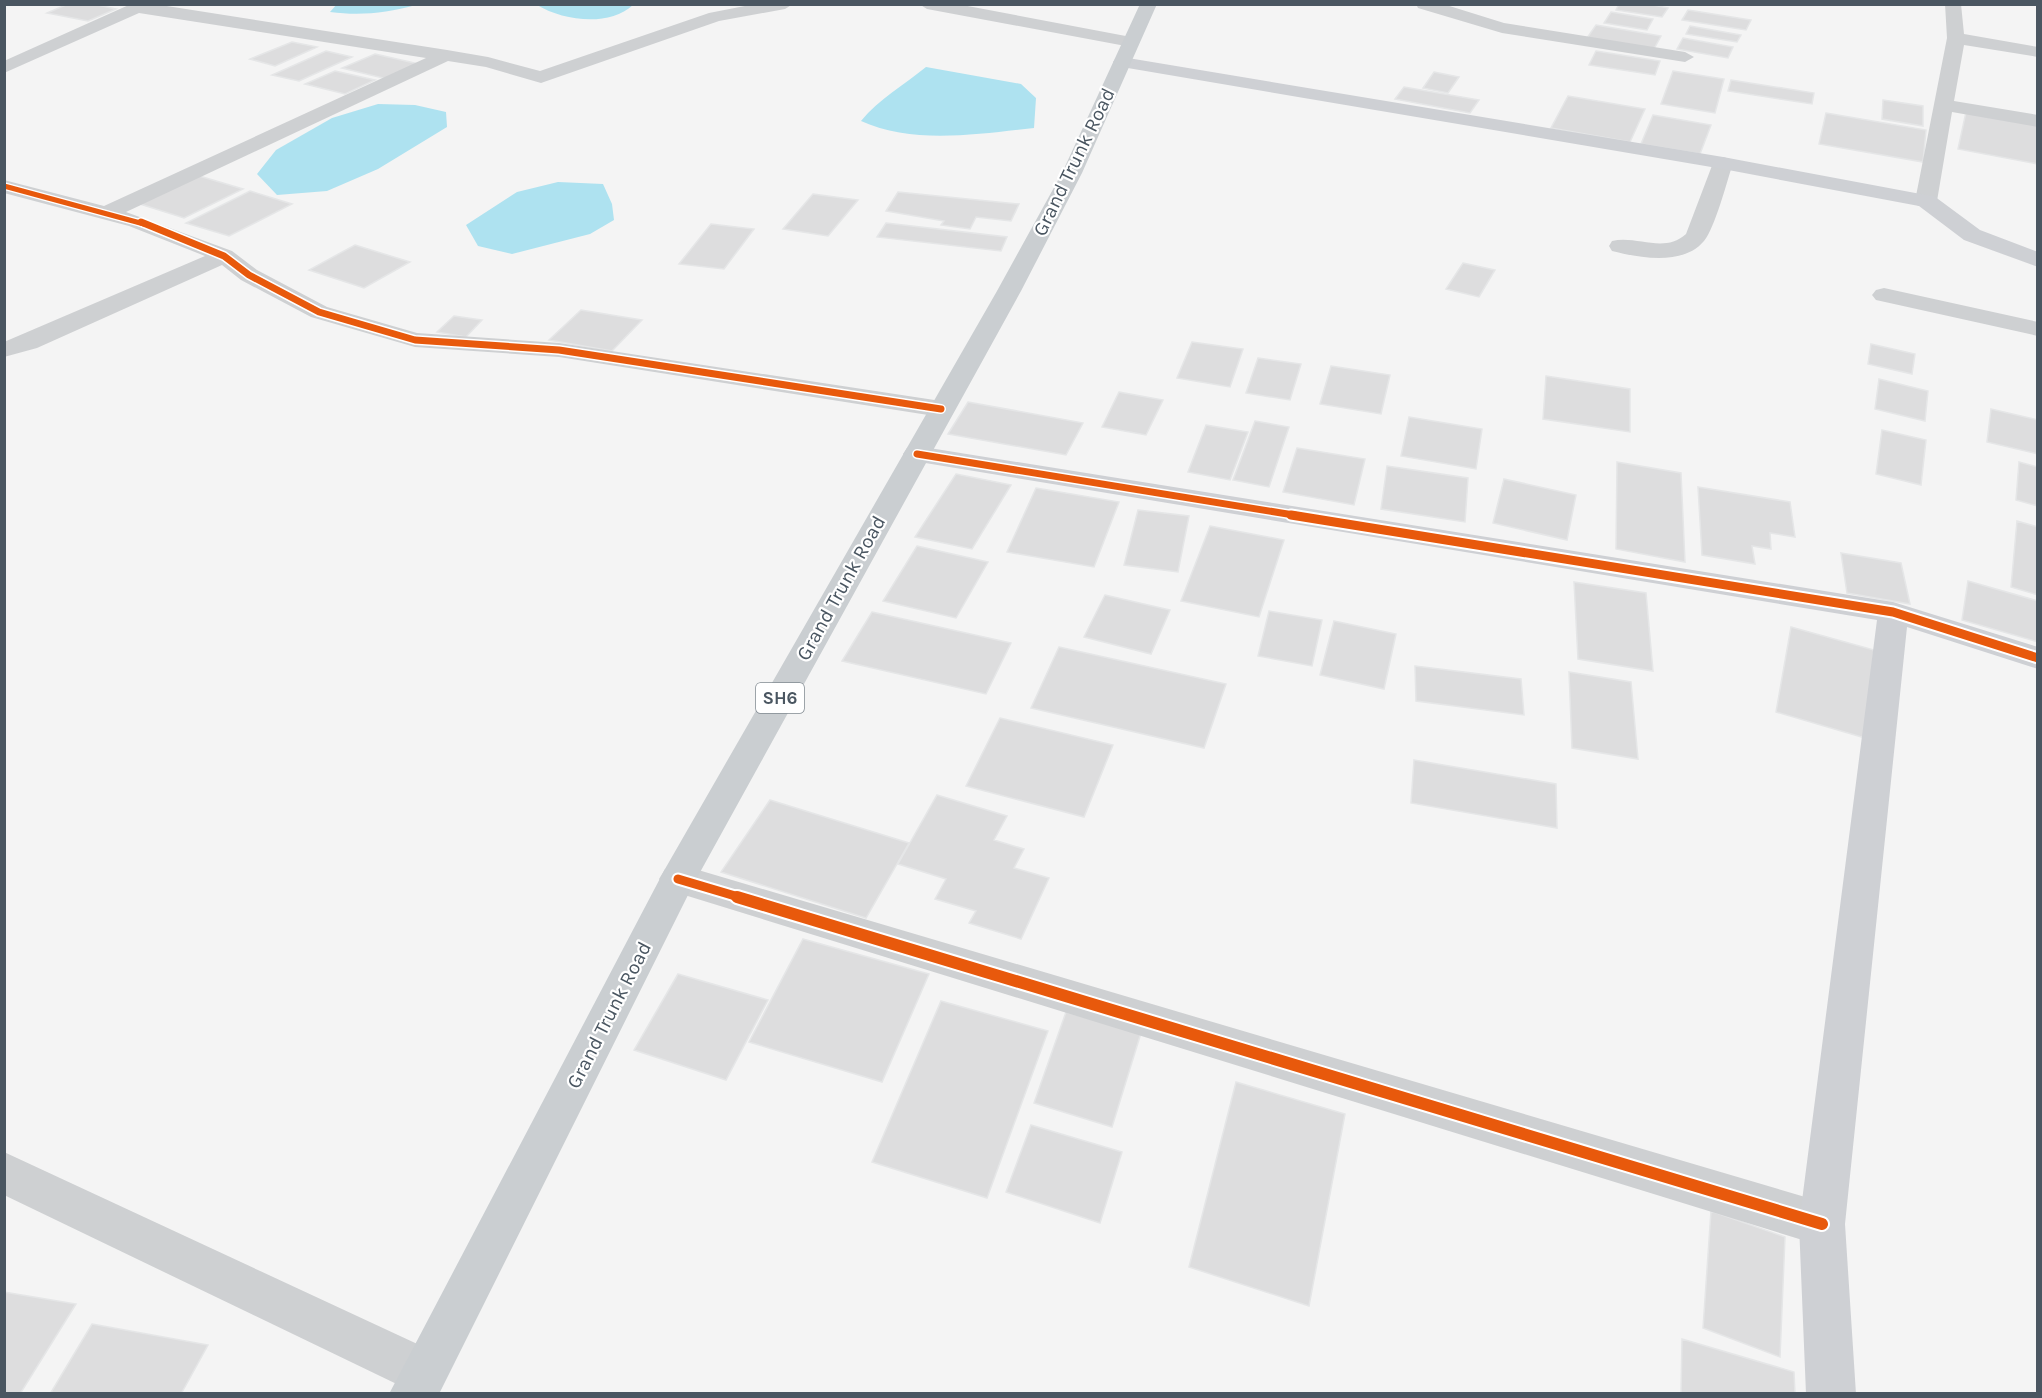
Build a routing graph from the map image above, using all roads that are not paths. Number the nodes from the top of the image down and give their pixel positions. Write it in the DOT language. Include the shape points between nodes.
graph roads {
  1 [pos="785,4"];
  2 [pos="927,4"];
  3 [pos="1149,4"];
  4 [pos="1424,4"];
  5 [pos="1953,4"];
  6 [pos="142,6"];
  7 [pos="1956,38"];
  8 [pos="1126,52"];
  9 [pos="2037,52"];
  10 [pos="447,55"];
  11 [pos="1685,57"];
  12 [pos="4,68"];
  13 [pos="1947,98"];
  14 [pos="2037,106"];
  15 [pos="2037,121"];
  16 [pos="1723,164"];
  17 [pos="4,186"];
  18 [pos="1926,201"];
  19 [pos="108,212"];
  20 [pos="1620,246"];
  21 [pos="224,256"];
  22 [pos="2037,260"];
  23 [pos="1884,296"];
  24 [pos="2037,329"];
  25 [pos="4,350"];
  26 [pos="941,410"];
  27 [pos="917,454"];
  28 [pos="1893,612"];
  29 [pos="2037,658"];
  30 [pos="678,879"];
  31 [pos="4,1173"];
  32 [pos="1822,1224"];
  33 [pos="419,1383"];
  34 [pos="1831,1394"];
  1 -- 10 [label="street" via="715,17 541,77"];
  2 -- 8 [label="street"];
  3 -- 8 [label="main road, Grand Trunk Road / SH6"];
  4 -- 11 [label="street" via="1502,28"];
  5 -- 7 [label="street"];
  6 -- 10 [label="street"];
  6 -- 12 [label="street"];
  7 -- 9 [label="street"];
  7 -- 13 [label="street"];
  8 -- 16 [label="street"];
  8 -- 26 [label="main road, Grand Trunk Road / SH6" via="1072,173"];
  10 -- 19 [label="street"];
  13 -- 14 [label="street"];
  13 -- 15 [label="street"];
  13 -- 18 [label="street"];
  16 -- 18 [label="street"];
  16 -- 20 [label="street" via="1690,244 1667,251"];
  17 -- 19 [label="street"];
  18 -- 22 [label="street" via="1972,235"];
  19 -- 21 [label="street"];
  21 -- 25 [label="street"];
  21 -- 26 [label="street" via="249,275 319,312 415,340 559,350"];
  23 -- 24 [label="street"];
  26 -- 27 [label="main road, Grand Trunk Road / SH6"];
  27 -- 28 [label="street"];
  27 -- 30 [label="main road, Grand Trunk Road / SH6"];
  28 -- 29 [label="street"];
  28 -- 32 [label="street"];
  30 -- 32 [label="street"];
  30 -- 33 [label="main road, Grand Trunk Road / SH6"];
  31 -- 33 [label="street"];
  32 -- 34 [label="street"];
}
